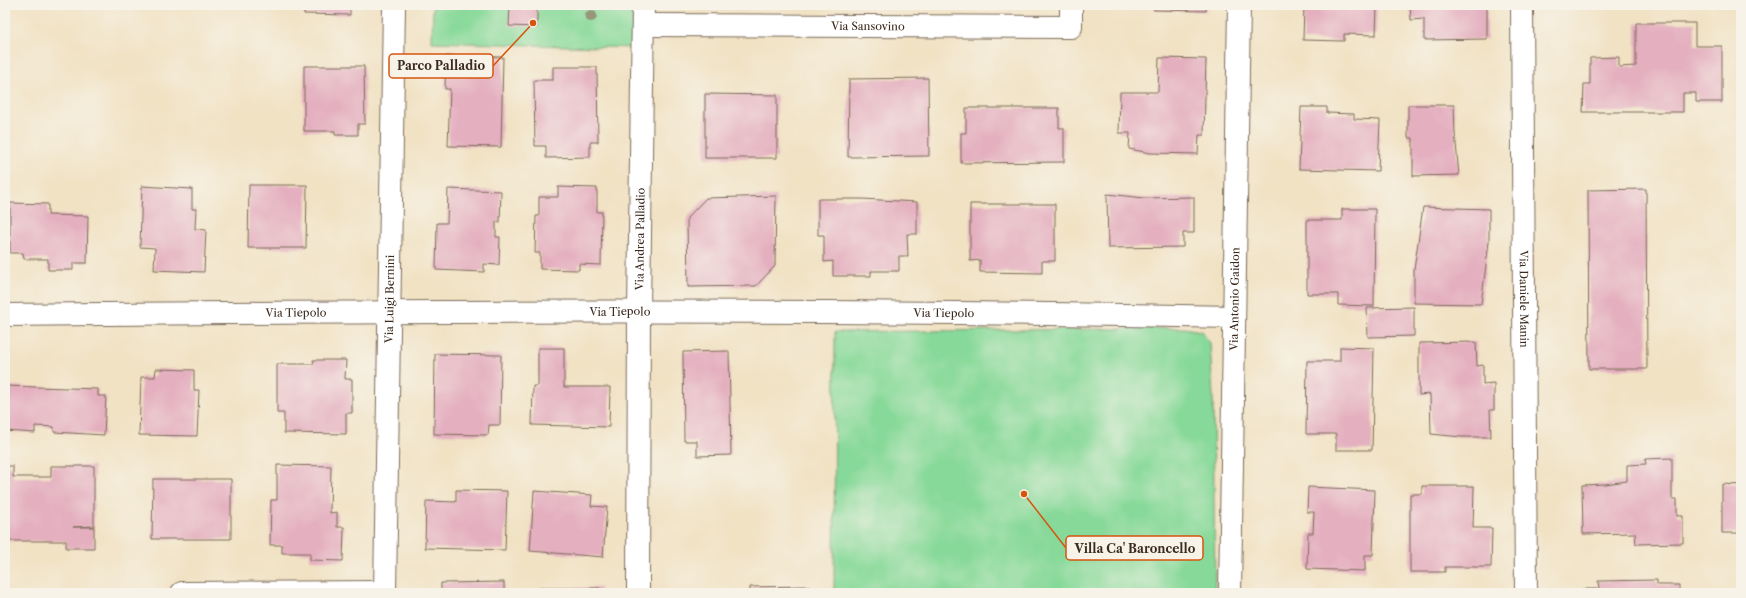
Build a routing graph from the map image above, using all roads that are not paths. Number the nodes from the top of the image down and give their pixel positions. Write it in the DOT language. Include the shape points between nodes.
graph roads {
  1 [pos="394,5"];
  2 [pos="1071,5"];
  3 [pos="1239,5"];
  4 [pos="1522,5"];
  5 [pos="643,15"];
  6 [pos="388,311"];
  7 [pos="639,311"];
  8 [pos="5,315"];
  9 [pos="1234,316"];
  10 [pos="385,592"];
  11 [pos="182,593"];
  12 [pos="638,593"];
  13 [pos="1230,593"];
  14 [pos="1526,593"];
  1 -- 6 [label="street, Via Luigi Bernini"];
  2 -- 5 [label="street, Via Sansovino" via="1071,28"];
  3 -- 9 [label="street, Via Antonio Gaidon"];
  4 -- 14 [label="street, Via Daniele Manin"];
  5 -- 7 [label="street, Via Andrea Palladio"];
  6 -- 7 [label="street, Via Tiepolo"];
  6 -- 8 [label="street, Via Tiepolo"];
  6 -- 10 [label="street, Via Luigi Bernini"];
  7 -- 9 [label="street, Via Tiepolo"];
  7 -- 12 [label="street, Via Andrea Palladio"];
  9 -- 13 [label="street, Via Antonio Gaidon"];
  10 -- 11 [label="street"];
}
